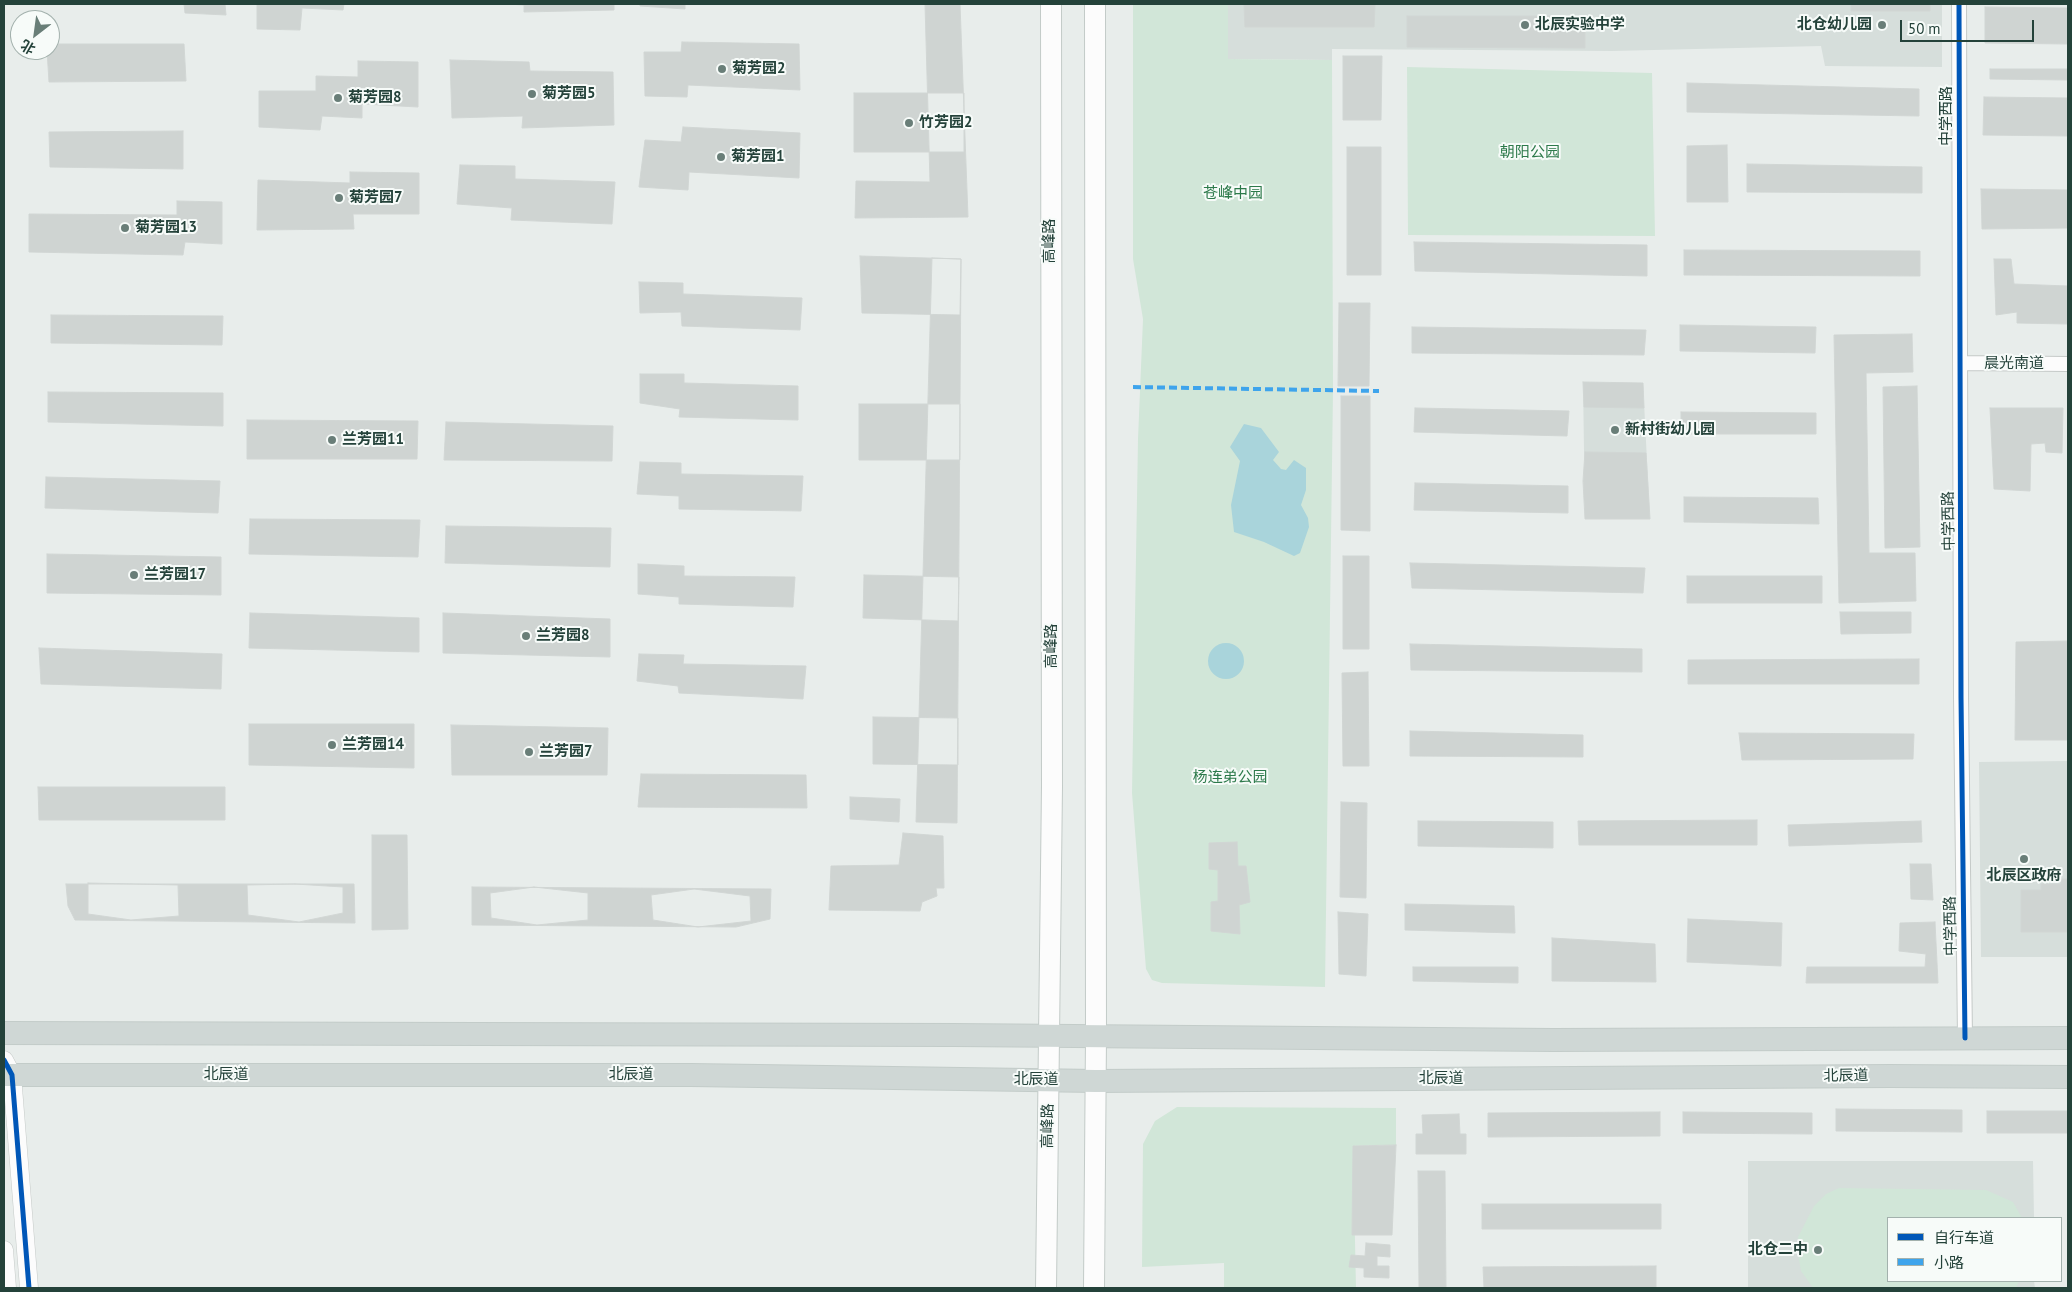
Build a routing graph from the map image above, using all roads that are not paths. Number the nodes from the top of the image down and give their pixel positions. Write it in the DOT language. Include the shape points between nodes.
graph roads {
  1 [pos="1051,4"];
  2 [pos="1095,4"];
  3 [pos="1959,4"];
  4 [pos="1960,363"];
  5 [pos="2068,364"];
  6 [pos="4,1033"];
  7 [pos="1048,1036"];
  8 [pos="1096,1038"];
  9 [pos="1965,1038"];
  10 [pos="2068,1038"];
  11 [pos="7,1070"];
  12 [pos="2068,1077"];
  13 [pos="1048,1080"];
  14 [pos="1096,1081"];
  15 [pos="4,1250"];
  16 [pos="7,1288"];
  17 [pos="29,1288"];
  18 [pos="1046,1288"];
  19 [pos="1094,1288"];
  1 -- 7 [label="main road, 高峰路" via="1052,786"];
  2 -- 8 [label="main road"];
  3 -- 4 [label="street, 中学西路"];
  4 -- 5 [label="street, 晨光南道"];
  4 -- 9 [label="street, 中学西路"];
  6 -- 7 [label="main road"];
  7 -- 8 [label="main road"];
  7 -- 13 [label="main road, 高峰路"];
  8 -- 9 [label="main road"];
  8 -- 14 [label="main road"];
  9 -- 10 [label="main road"];
  11 -- 13 [label="main road, 北辰道"];
  11 -- 17 [label="street"];
  12 -- 14 [label="main road, 北辰道"];
  13 -- 14 [label="main road, 北辰道"];
  13 -- 18 [label="main road, 高峰路"];
  14 -- 19 [label="main road"];
  15 -- 16 [label="street"];
}
